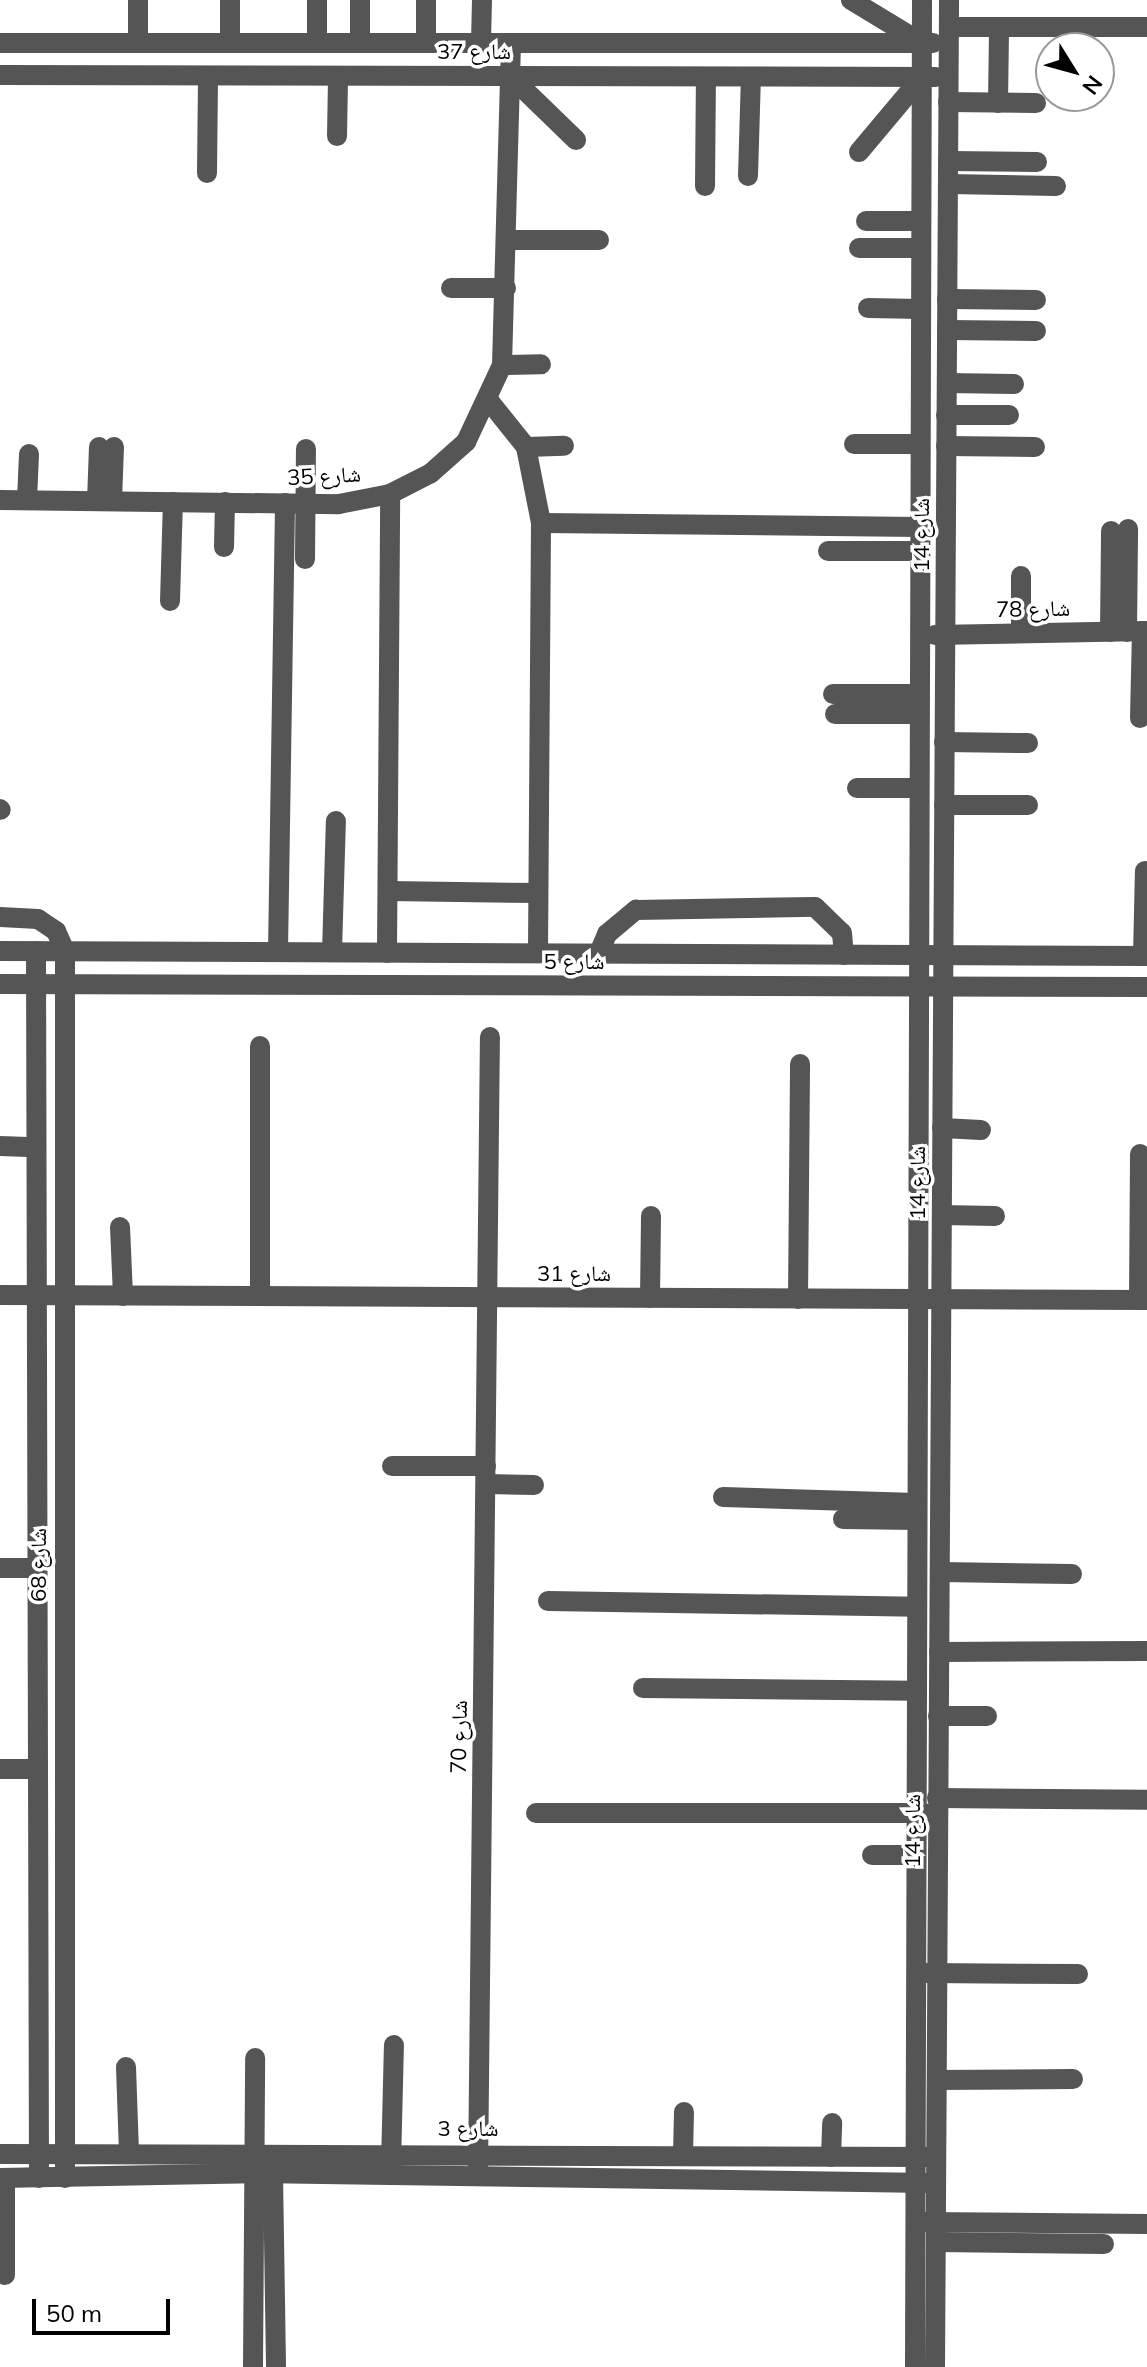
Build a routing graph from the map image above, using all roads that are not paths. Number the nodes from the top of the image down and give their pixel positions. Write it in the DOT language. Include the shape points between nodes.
graph roads {
  1 [pos="138,0"];
  2 [pos="230,0"];
  3 [pos="317,0"];
  4 [pos="360,0"];
  5 [pos="426,0"];
  6 [pos="482,0"];
  7 [pos="851,0"];
  8 [pos="922,0"];
  9 [pos="949,0"];
  10 [pos="999,27"];
  11 [pos="1147,27"];
  12 [pos="949,35"];
  13 [pos="0,43"];
  14 [pos="146,43"];
  15 [pos="230,43"];
  16 [pos="317,43"];
  17 [pos="360,43"];
  18 [pos="426,43"];
  19 [pos="481,43"];
  20 [pos="511,43"];
  21 [pos="922,43"];
  22 [pos="0,75"];
  23 [pos="155,75"];
  24 [pos="208,76"];
  25 [pos="338,76"];
  26 [pos="510,76"];
  27 [pos="706,77"];
  28 [pos="751,77"];
  29 [pos="922,77"];
  30 [pos="949,77"];
  31 [pos="948,102"];
  32 [pos="998,103"];
  33 [pos="1035,103"];
  34 [pos="337,136"];
  35 [pos="576,140"];
  36 [pos="859,152"];
  37 [pos="948,161"];
  38 [pos="1037,162"];
  39 [pos="207,173"];
  40 [pos="748,176"];
  41 [pos="948,184"];
  42 [pos="705,186"];
  43 [pos="1056,186"];
  44 [pos="866,221"];
  45 [pos="921,221"];
  46 [pos="507,240"];
  47 [pos="599,240"];
  48 [pos="859,248"];
  49 [pos="921,248"];
  50 [pos="451,288"];
  51 [pos="506,288"];
  52 [pos="947,299"];
  53 [pos="1036,300"];
  54 [pos="868,308"];
  55 [pos="921,309"];
  56 [pos="947,330"];
  57 [pos="1036,331"];
  58 [pos="541,364"];
  59 [pos="502,365"];
  60 [pos="947,383"];
  61 [pos="1014,384"];
  62 [pos="490,402"];
  63 [pos="946,415"];
  64 [pos="1009,415"];
  65 [pos="854,444"];
  66 [pos="920,444"];
  67 [pos="564,446"];
  68 [pos="946,446"];
  69 [pos="106,447"];
  70 [pos="526,447"];
  71 [pos="1035,447"];
  72 [pos="306,449"];
  73 [pos="29,454"];
  74 [pos="390,494"];
  75 [pos="0,500"];
  76 [pos="27,500"];
  77 [pos="105,501"];
  78 [pos="173,502"];
  79 [pos="225,502"];
  80 [pos="295,503"];
  81 [pos="541,523"];
  82 [pos="920,527"];
  83 [pos="1120,530"];
  84 [pos="224,547"];
  85 [pos="828,551"];
  86 [pos="920,551"];
  87 [pos="305,559"];
  88 [pos="1021,576"];
  89 [pos="170,601"];
  90 [pos="1131,632"];
  91 [pos="1021,633"];
  92 [pos="945,634"];
  93 [pos="919,635"];
  94 [pos="834,704"];
  95 [pos="919,704"];
  96 [pos="1140,718"];
  97 [pos="944,742"];
  98 [pos="1028,743"];
  99 [pos="857,788"];
  100 [pos="918,788"];
  101 [pos="944,805"];
  102 [pos="1028,805"];
  103 [pos="336,821"];
  104 [pos="1145,871"];
  105 [pos="388,891"];
  106 [pos="538,893"];
  107 [pos="0,917"];
  108 [pos="0,951"];
  109 [pos="36,951"];
  110 [pos="65,951"];
  111 [pos="278,952"];
  112 [pos="332,952"];
  113 [pos="387,953"];
  114 [pos="538,953"];
  115 [pos="599,953"];
  116 [pos="844,955"];
  117 [pos="917,955"];
  118 [pos="943,955"];
  119 [pos="1145,956"];
  120 [pos="65,983"];
  121 [pos="0,984"];
  122 [pos="36,984"];
  123 [pos="917,986"];
  124 [pos="943,987"];
  125 [pos="1147,987"];
  126 [pos="490,1037"];
  127 [pos="260,1046"];
  128 [pos="800,1064"];
  129 [pos="942,1128"];
  130 [pos="981,1130"];
  131 [pos="0,1146"];
  132 [pos="35,1147"];
  133 [pos="1140,1154"];
  134 [pos="942,1215"];
  135 [pos="651,1216"];
  136 [pos="995,1216"];
  137 [pos="120,1227"];
  138 [pos="0,1295"];
  139 [pos="34,1295"];
  140 [pos="63,1295"];
  141 [pos="123,1296"];
  142 [pos="260,1296"];
  143 [pos="487,1297"];
  144 [pos="650,1298"];
  145 [pos="798,1299"];
  146 [pos="916,1300"];
  147 [pos="942,1300"];
  148 [pos="1143,1300"];
  149 [pos="392,1466"];
  150 [pos="486,1475"];
  151 [pos="534,1485"];
  152 [pos="723,1497"];
  153 [pos="916,1512"];
  154 [pos="843,1519"];
  155 [pos="0,1568"];
  156 [pos="35,1568"];
  157 [pos="941,1572"];
  158 [pos="1072,1574"];
  159 [pos="548,1601"];
  160 [pos="916,1607"];
  161 [pos="1147,1651"];
  162 [pos="939,1652"];
  163 [pos="643,1688"];
  164 [pos="915,1691"];
  165 [pos="938,1716"];
  166 [pos="987,1716"];
  167 [pos="0,1769"];
  168 [pos="36,1769"];
  169 [pos="1147,1800"];
  170 [pos="937,1805"];
  171 [pos="536,1813"];
  172 [pos="913,1813"];
  173 [pos="872,1855"];
  174 [pos="913,1855"];
  175 [pos="914,1973"];
  176 [pos="938,1973"];
  177 [pos="1078,1974"];
  178 [pos="394,2045"];
  179 [pos="255,2058"];
  180 [pos="126,2067"];
  181 [pos="1073,2079"];
  182 [pos="937,2080"];
  183 [pos="684,2112"];
  184 [pos="832,2123"];
  185 [pos="478,2153"];
  186 [pos="0,2154"];
  187 [pos="38,2154"];
  188 [pos="65,2154"];
  189 [pos="129,2154"];
  190 [pos="683,2155"];
  191 [pos="831,2157"];
  192 [pos="914,2157"];
  193 [pos="936,2157"];
  194 [pos="391,2164"];
  195 [pos="260,2167"];
  196 [pos="478,2176"];
  197 [pos="2,2178"];
  198 [pos="39,2178"];
  199 [pos="65,2178"];
  200 [pos="914,2183"];
  201 [pos="936,2183"];
  202 [pos="914,2223"];
  203 [pos="1147,2224"];
  204 [pos="936,2232"];
  205 [pos="1104,2244"];
  206 [pos="5,2275"];
  207 [pos="253,2367"];
  208 [pos="276,2367"];
  209 [pos="915,2367"];
  210 [pos="935,2367"];
  1 -- 14 [label="street"];
  2 -- 15 [label="street"];
  3 -- 16 [label="street"];
  4 -- 17 [label="street"];
  5 -- 18 [label="street"];
  6 -- 19 [label="street"];
  7 -- 21 [label="street"];
  8 -- 21 [label="street, شارع 14"];
  9 -- 12 [label="street, شارع 14"];
  10 -- 11 [label="street, شارع 37"];
  10 -- 12 [label="street, شارع 37"];
  10 -- 32 [label="street"];
  12 -- 21 [label="street, شارع 37"];
  12 -- 30 [label="street, شارع 14"];
  13 -- 14 [label="street, شارع 37"];
  14 -- 15 [label="street, شارع 37"];
  14 -- 23 [label="street"];
  15 -- 16 [label="street, شارع 37"];
  16 -- 17 [label="street, شارع 37"];
  17 -- 18 [label="street, شارع 37"];
  18 -- 19 [label="street, شارع 37"];
  19 -- 20 [label="street, شارع 37"];
  20 -- 21 [label="street, شارع 37"];
  20 -- 26 [label="street, شارع 35"];
  21 -- 29 [label="street, شارع 14"];
  22 -- 23 [label="street, شارع 37"];
  23 -- 24 [label="street, شارع 37"];
  24 -- 25 [label="street, شارع 37"];
  24 -- 39 [label="street"];
  25 -- 26 [label="street, شارع 37"];
  25 -- 34 [label="street"];
  26 -- 27 [label="street, شارع 37"];
  26 -- 35 [label="street"];
  26 -- 46 [label="street, شارع 35"];
  27 -- 28 [label="street, شارع 37"];
  27 -- 42 [label="street"];
  28 -- 29 [label="street, شارع 37"];
  28 -- 40 [label="street"];
  29 -- 30 [label="street, شارع 37"];
  29 -- 36 [label="street"];
  29 -- 45 [label="street, شارع 14"];
  30 -- 31 [label="street, شارع 14"];
  31 -- 32 [label="street"];
  31 -- 37 [label="street, شارع 14"];
  32 -- 33 [label="street"];
  37 -- 38 [label="street"];
  37 -- 41 [label="street, شارع 14"];
  41 -- 43 [label="street"];
  41 -- 52 [label="street, شارع 14"];
  44 -- 45 [label="street"];
  45 -- 49 [label="street, شارع 14"];
  46 -- 47 [label="street"];
  46 -- 51 [label="street, شارع 35"];
  48 -- 49 [label="street"];
  49 -- 55 [label="street, شارع 14"];
  50 -- 51 [label="street"];
  51 -- 59 [label="street, شارع 35"];
  52 -- 53 [label="street"];
  52 -- 56 [label="street, شارع 14"];
  54 -- 55 [label="street"];
  55 -- 66 [label="street, شارع 14"];
  56 -- 57 [label="street"];
  56 -- 60 [label="street, شارع 14"];
  58 -- 59 [label="street"];
  59 -- 62 [label="street, شارع 35"];
  60 -- 61 [label="street"];
  60 -- 63 [label="street, شارع 14"];
  62 -- 70 [label="street"];
  62 -- 74 [label="street, شارع 35" via="466,442 431,473"];
  63 -- 64 [label="street"];
  63 -- 68 [label="street, شارع 14"];
  65 -- 66 [label="street"];
  66 -- 82 [label="street, شارع 14"];
  67 -- 70 [label="street"];
  68 -- 71 [label="street"];
  68 -- 92 [label="street, شارع 14"];
  69 -- 77 [label="street"];
  70 -- 81 [label="street"];
  72 -- 80 [label="street"];
  73 -- 76 [label="street"];
  74 -- 80 [label="street, شارع 35"];
  74 -- 105 [label="street"];
  75 -- 76 [label="street, شارع 35"];
  76 -- 77 [label="street, شارع 35"];
  77 -- 78 [label="street, شارع 35"];
  78 -- 79 [label="street, شارع 35"];
  78 -- 89 [label="street"];
  79 -- 80 [label="street, شارع 35"];
  79 -- 84 [label="street"];
  80 -- 87 [label="street"];
  80 -- 111 [label="street"];
  81 -- 82 [label="street"];
  81 -- 106 [label="street"];
  82 -- 86 [label="street, شارع 14"];
  83 -- 90 [label="street"];
  85 -- 86 [label="street"];
  86 -- 93 [label="street, شارع 14"];
  88 -- 91 [label="street"];
  90 -- 91 [label="street, شارع 78"];
  90 -- 96 [label="street"];
  91 -- 92 [label="street, شارع 78"];
  92 -- 93 [label="street, شارع 78"];
  92 -- 97 [label="street, شارع 14"];
  93 -- 95 [label="street, شارع 14"];
  94 -- 95 [label="street"];
  95 -- 100 [label="street, شارع 14"];
  97 -- 98 [label="street"];
  97 -- 101 [label="street, شارع 14"];
  99 -- 100 [label="street"];
  100 -- 117 [label="street, شارع 14"];
  101 -- 102 [label="street"];
  101 -- 118 [label="street, شارع 14"];
  103 -- 112 [label="street"];
  104 -- 119 [label="street"];
  105 -- 106 [label="street"];
  105 -- 113 [label="street"];
  106 -- 114 [label="street"];
  107 -- 110 [label="street" via="38,919 56,931"];
  108 -- 109 [label="street, شارع 5"];
  109 -- 110 [label="street, شارع 5"];
  109 -- 122 [label="street, شارع 68"];
  110 -- 111 [label="street, شارع 5"];
  110 -- 120 [label="street, شارع 68"];
  111 -- 112 [label="street, شارع 5"];
  112 -- 113 [label="street, شارع 5"];
  113 -- 114 [label="street, شارع 5"];
  114 -- 115 [label="street, شارع 5"];
  115 -- 116 [label="street, شارع 5"];
  115 -- 116 [label="street" via="607,934 636,910 815,907 842,933"];
  116 -- 117 [label="street, شارع 5"];
  117 -- 118 [label="street, شارع 5"];
  117 -- 123 [label="street, شارع 14"];
  118 -- 119 [label="street, شارع 5"];
  118 -- 124 [label="street, شارع 14"];
  120 -- 122 [label="street, شارع 5"];
  120 -- 123 [label="street, شارع 5"];
  120 -- 140 [label="street, شارع 68"];
  121 -- 122 [label="street, شارع 5"];
  122 -- 132 [label="street, شارع 68"];
  123 -- 124 [label="street, شارع 5"];
  123 -- 146 [label="street, شارع 14"];
  124 -- 125 [label="street, شارع 5"];
  124 -- 129 [label="street, شارع 14"];
  126 -- 143 [label="street, شارع 70"];
  127 -- 142 [label="street"];
  128 -- 145 [label="street"];
  129 -- 130 [label="street"];
  129 -- 134 [label="street, شارع 14"];
  131 -- 132 [label="street"];
  132 -- 139 [label="street, شارع 68"];
  133 -- 148 [label="street"];
  134 -- 136 [label="street"];
  134 -- 147 [label="street, شارع 14"];
  135 -- 144 [label="street"];
  137 -- 141 [label="street"];
  138 -- 139 [label="street, شارع 31"];
  139 -- 140 [label="street, شارع 31"];
  139 -- 156 [label="street, شارع 68"];
  140 -- 141 [label="street, شارع 31"];
  140 -- 188 [label="street, شارع 68"];
  141 -- 142 [label="street, شارع 31"];
  142 -- 143 [label="street, شارع 31"];
  143 -- 144 [label="street, شارع 31"];
  143 -- 150 [label="street, شارع 70"];
  144 -- 145 [label="street, شارع 31"];
  145 -- 146 [label="street, شارع 31"];
  146 -- 147 [label="street, شارع 31"];
  146 -- 153 [label="street, شارع 14"];
  147 -- 148 [label="street, شارع 31"];
  147 -- 157 [label="street, شارع 14"];
  149 -- 150 [label="street"];
  150 -- 151 [label="street"];
  150 -- 185 [label="street, شارع 70"];
  152 -- 153 [label="street"];
  153 -- 154 [label="street"];
  153 -- 160 [label="street, شارع 14"];
  155 -- 156 [label="street"];
  156 -- 168 [label="street, شارع 68"];
  157 -- 158 [label="street"];
  157 -- 162 [label="street, شارع 14"];
  159 -- 160 [label="street"];
  160 -- 164 [label="street, شارع 14"];
  161 -- 162 [label="street"];
  162 -- 165 [label="street, شارع 14"];
  163 -- 164 [label="street"];
  164 -- 172 [label="street, شارع 14"];
  165 -- 166 [label="street"];
  165 -- 170 [label="street, شارع 14"];
  167 -- 168 [label="street"];
  168 -- 187 [label="street, شارع 68"];
  169 -- 170 [label="street"];
  170 -- 172 [label="street"];
  170 -- 176 [label="street, شارع 14"];
  171 -- 172 [label="street"];
  172 -- 174 [label="street, شارع 14"];
  173 -- 174 [label="street"];
  174 -- 175 [label="street, شارع 14"];
  175 -- 176 [label="street"];
  175 -- 192 [label="street, شارع 14"];
  176 -- 177 [label="street"];
  176 -- 182 [label="street, شارع 14"];
  178 -- 194 [label="street"];
  179 -- 195 [label="street"];
  180 -- 189 [label="street"];
  181 -- 182 [label="street"];
  182 -- 193 [label="street, شارع 14"];
  183 -- 190 [label="street"];
  184 -- 191 [label="street"];
  185 -- 190 [label="street, شارع 3"];
  185 -- 194 [label="street, شارع 3"];
  185 -- 196 [label="street, شارع 70"];
  186 -- 187 [label="street, شارع 3"];
  187 -- 188 [label="street, شارع 3"];
  187 -- 198 [label="street, شارع 68"];
  188 -- 189 [label="street, شارع 3"];
  188 -- 199 [label="street, شارع 68"];
  189 -- 195 [label="street, شارع 3"];
  190 -- 191 [label="street, شارع 3"];
  191 -- 192 [label="street, شارع 3"];
  192 -- 193 [label="street, شارع 3"];
  192 -- 200 [label="street, شارع 14"];
  193 -- 201 [label="street, شارع 14"];
  194 -- 195 [label="street, شارع 3"];
  194 -- 196 [label="street, شارع 3"];
  195 -- 199 [label="street, شارع 3"];
  195 -- 207 [label="street"];
  195 -- 208 [label="street"];
  196 -- 200 [label="street, شارع 3"];
  197 -- 198 [label="street, شارع 3"];
  197 -- 206 [label="street"];
  198 -- 199 [label="street, شارع 3"];
  200 -- 201 [label="street, شارع 3"];
  200 -- 202 [label="street, شارع 14"];
  201 -- 204 [label="street, شارع 14"];
  202 -- 204 [label="street"];
  202 -- 209 [label="street, شارع 14"];
  203 -- 204 [label="street"];
  204 -- 205 [label="street"];
  204 -- 210 [label="street, شارع 14"];
}
